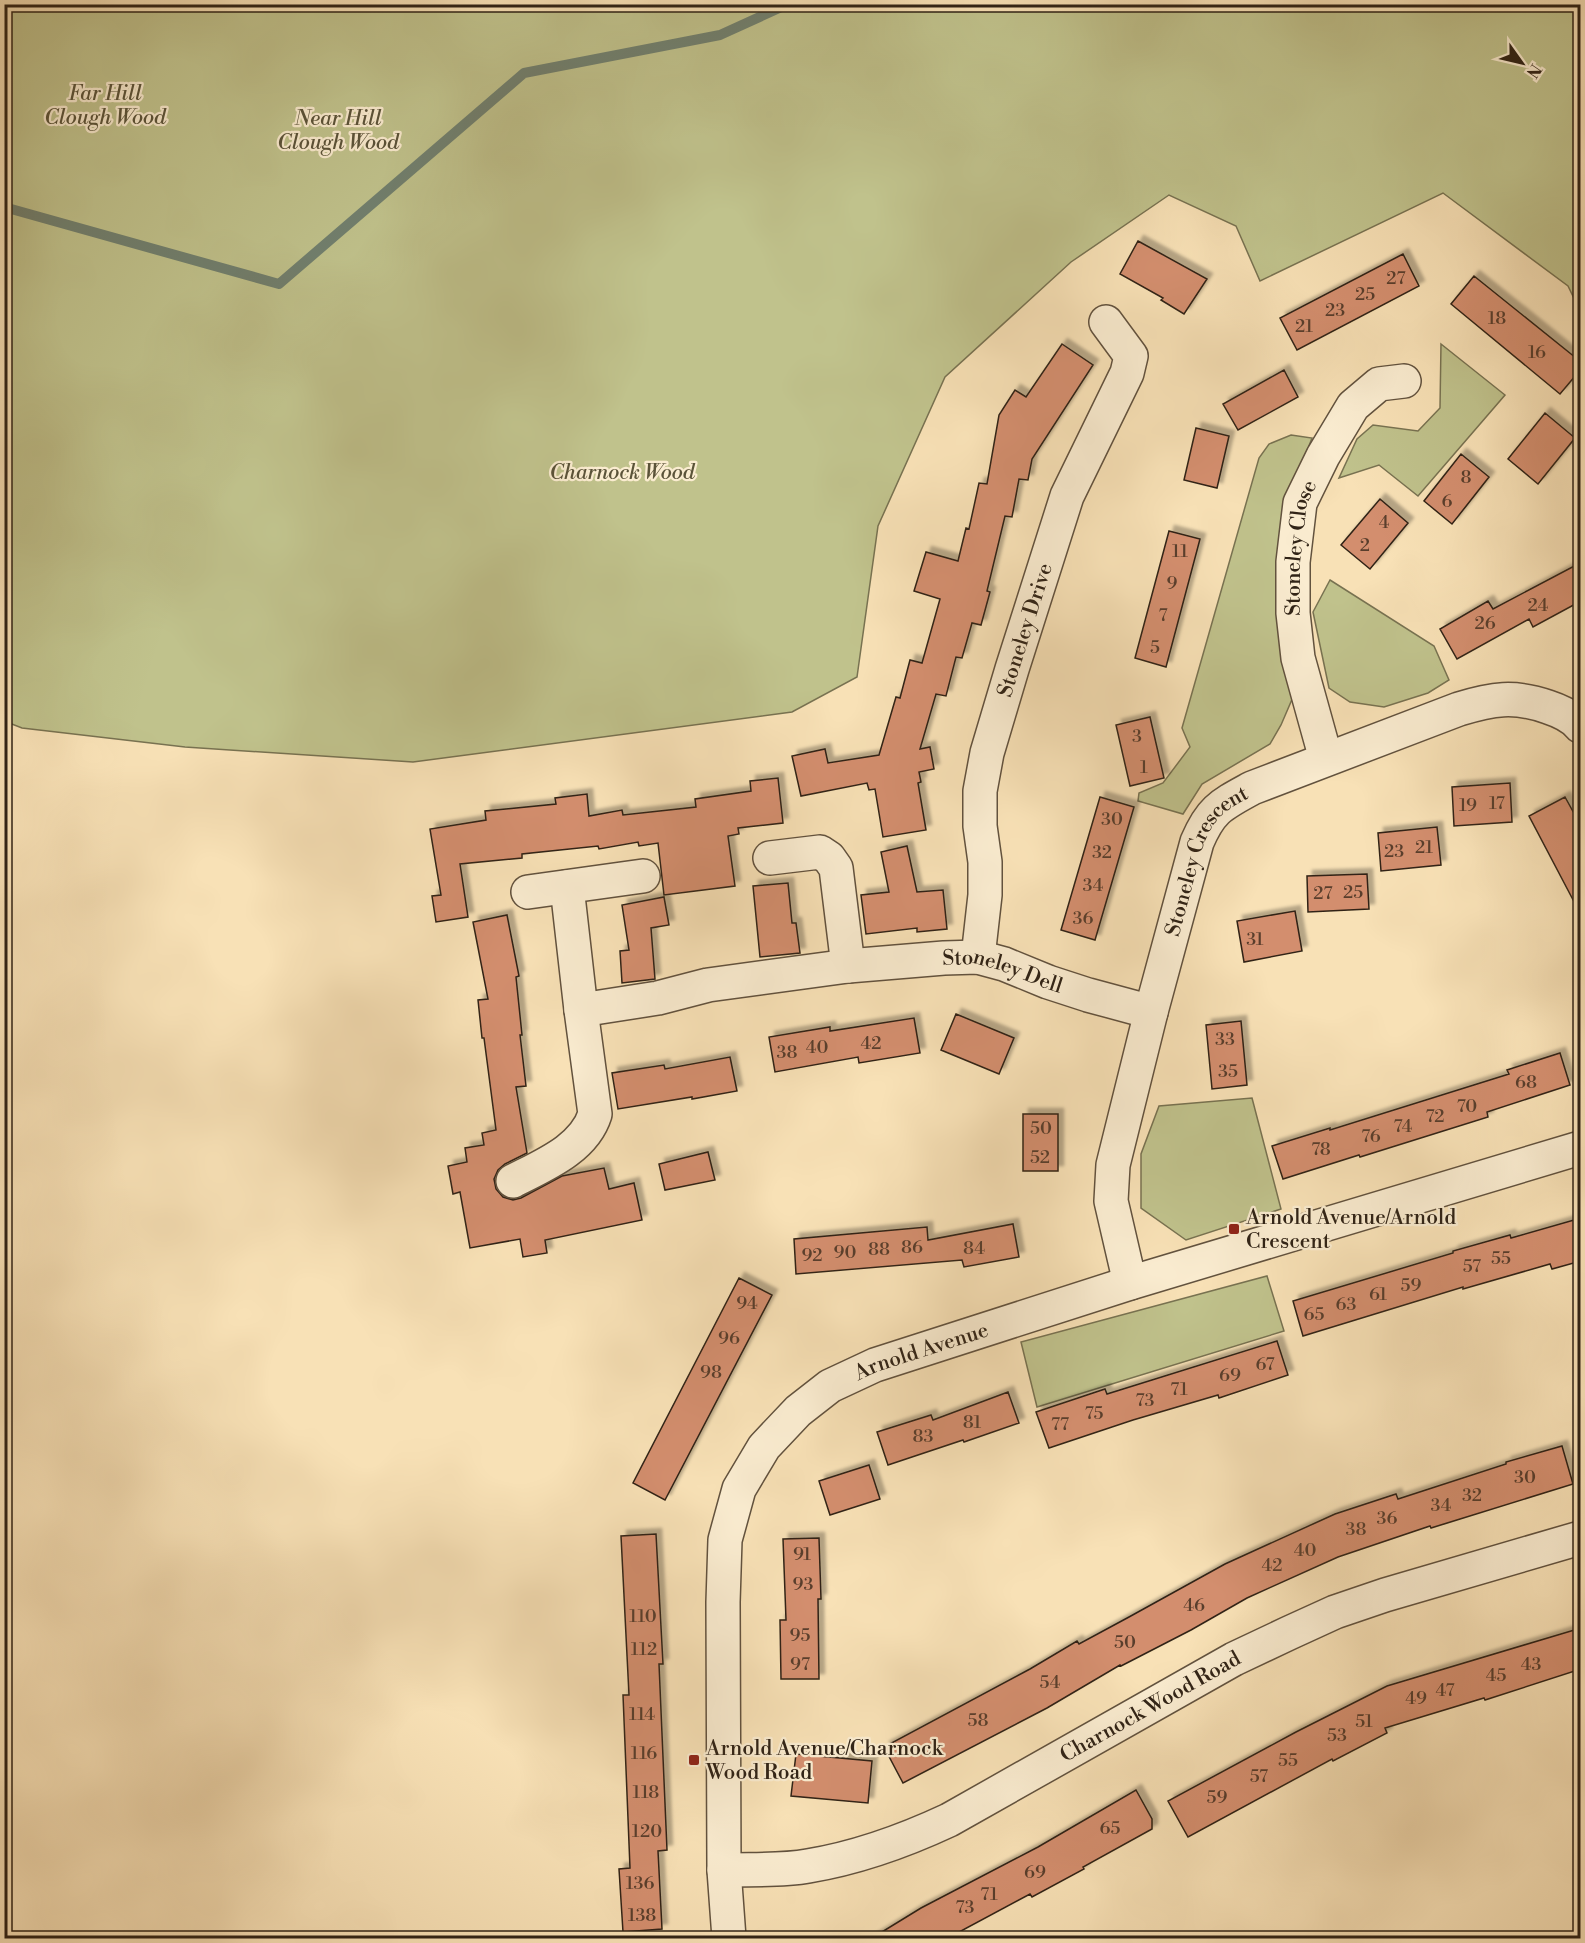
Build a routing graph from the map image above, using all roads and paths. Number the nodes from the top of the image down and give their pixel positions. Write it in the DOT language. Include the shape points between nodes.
graph roads {
  1 [pos="1106,322"];
  2 [pos="1404,381"];
  3 [pos="1581,726"];
  4 [pos="1326,759"];
  5 [pos="770,858"];
  6 [pos="643,876"];
  7 [pos="567,887"];
  8 [pos="528,892"];
  9 [pos="978,957"];
  10 [pos="848,966"];
  11 [pos="581,1010"];
  12 [pos="1151,1012"];
  13 [pos="1581,1148"];
  14 [pos="513,1181"];
  15 [pos="1130,1283"];
  16 [pos="1581,1538"];
  17 [pos="724,1870"];
  18 [pos="729,1938"];
  1 -- 9 [label="street, Stoneley Drive" via="1131,356 1127,374 1067,496 987,753 980,791 985,896"];
  2 -- 4 [label="street, Stoneley Close" via="1379,384 1353,406 1300,503 1293,562 1293,613 1298,658"];
  3 -- 4 [label="street, Stoneley Crescent" via="1533,701 1488,700"];
  4 -- 12 [label="street, Stoneley Crescent" via="1252,788 1223,803 1206,821"];
  5 -- 10 [label="street" via="820,852 829,858 836,868"];
  6 -- 7 [label="street"];
  7 -- 8 [label="street"];
  7 -- 11 [label="street"];
  9 -- 10 [label="street, Stoneley Dell"];
  9 -- 12 [label="street, Stoneley Dell"];
  10 -- 11 [label="street, Stoneley Dell" via="708,986"];
  11 -- 14 [label="street" via="595,1114 591,1126 552,1161"];
  12 -- 15 [label="street, Stoneley Crescent" via="1113,1165 1111,1201"];
  13 -- 15 [label="street, Arnold Avenue"];
  15 -- 17 [label="street, Arnold Avenue" via="875,1365 830,1386 798,1411 764,1447 739,1489 725,1540"];
  16 -- 17 [label="street, Charnock Wood Road" via="1385,1594 1288,1633 917,1835 806,1867"];
  17 -- 18 [label="street, Arnold Avenue"];
}
